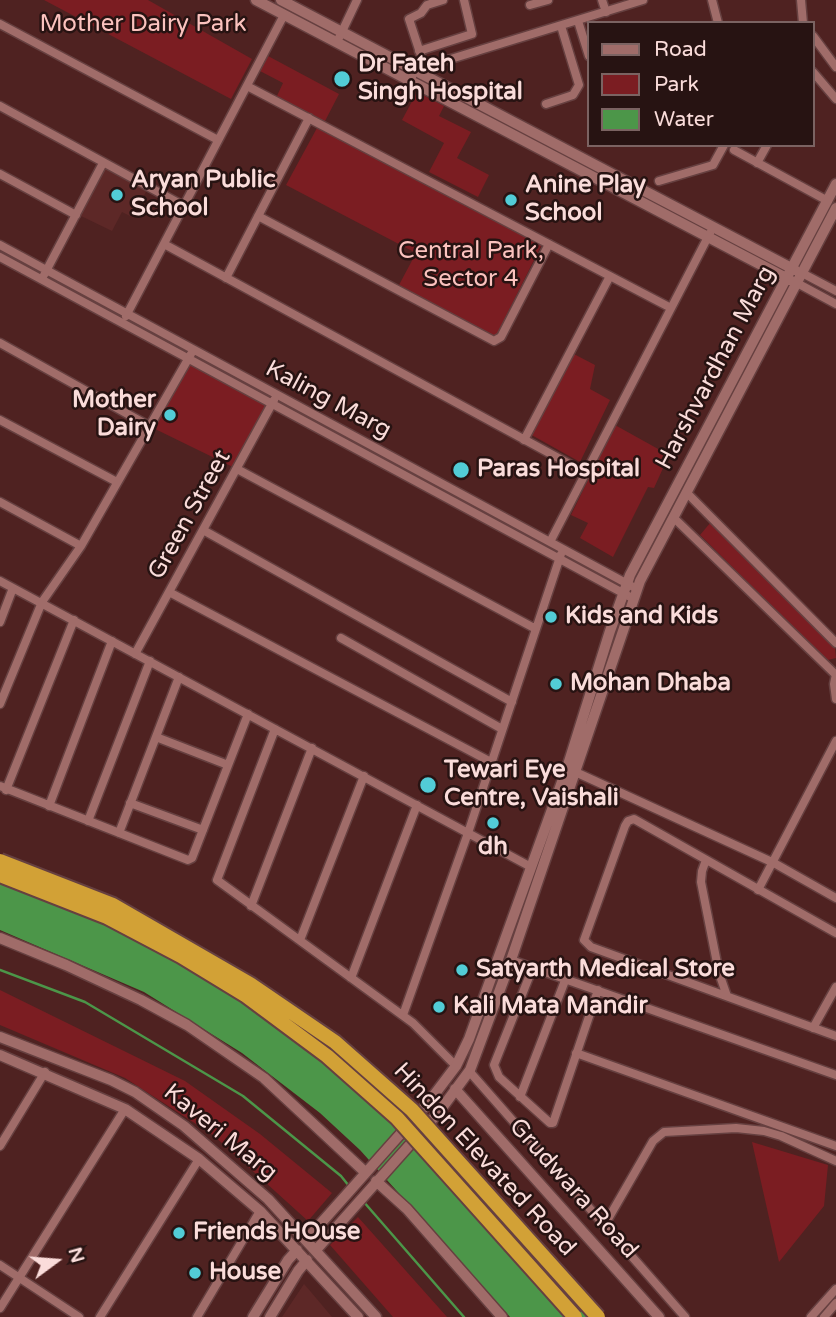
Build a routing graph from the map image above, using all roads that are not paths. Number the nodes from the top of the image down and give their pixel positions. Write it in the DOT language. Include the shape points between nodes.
graph roads {
  1 [pos="256,0"];
  2 [pos="281,0"];
  3 [pos="357,0"];
  4 [pos="443,0"];
  5 [pos="464,0"];
  6 [pos="548,0"];
  7 [pos="602,0"];
  8 [pos="643,0"];
  9 [pos="712,0"];
  10 [pos="801,0"];
  11 [pos="530,5"];
  12 [pos="606,12"];
  13 [pos="284,15"];
  14 [pos="578,21"];
  15 [pos="717,21"];
  16 [pos="803,21"];
  17 [pos="0,24"];
  18 [pos="561,26"];
  19 [pos="342,32"];
  20 [pos="815,39"];
  21 [pos="337,42"];
  22 [pos="419,51"];
  23 [pos="588,53"];
  24 [pos="836,67"];
  25 [pos="420,69"];
  26 [pos="815,74"];
  27 [pos="410,81"];
  28 [pos="247,86"];
  29 [pos="836,99"];
  30 [pos="546,104"];
  31 [pos="0,106"];
  32 [pos="309,118"];
  33 [pos="218,140"];
  34 [pos="723,147"];
  35 [pos="766,147"];
  36 [pos="734,150"];
  37 [pos="103,163"];
  38 [pos="757,163"];
  39 [pos="0,174"];
  40 [pos="659,181"];
  41 [pos="836,184"];
  42 [pos="832,204"];
  43 [pos="184,206"];
  44 [pos="76,215"];
  45 [pos="258,216"];
  46 [pos="711,232"];
  47 [pos="164,244"];
  48 [pos="549,244"];
  49 [pos="0,245"];
  50 [pos="0,257"];
  51 [pos="46,270"];
  52 [pos="610,276"];
  53 [pos="794,276"];
  54 [pos="226,278"];
  55 [pos="41,279"];
  56 [pos="836,291"];
  57 [pos="836,304"];
  58 [pos="671,308"];
  59 [pos="127,313"];
  60 [pos="122,323"];
  61 [pos="0,343"];
  62 [pos="194,350"];
  63 [pos="189,359"];
  64 [pos="278,395"];
  65 [pos="272,404"];
  66 [pos="0,420"];
  67 [pos="151,427"];
  68 [pos="524,440"];
  69 [pos="237,469"];
  70 [pos="586,473"];
  71 [pos="117,482"];
  72 [pos="678,484"];
  73 [pos="687,493"];
  74 [pos="0,502"];
  75 [pos="664,509"];
  76 [pos="674,518"];
  77 [pos="203,530"];
  78 [pos="550,542"];
  79 [pos="81,545"];
  80 [pos="563,548"];
  81 [pos="559,559"];
  82 [pos="0,581"];
  83 [pos="13,587"];
  84 [pos="625,588"];
  85 [pos="169,592"];
  86 [pos="635,594"];
  87 [pos="42,602"];
  88 [pos="74,620"];
  89 [pos="0,622"];
  90 [pos="536,629"];
  91 [pos="341,638"];
  92 [pos="112,641"];
  93 [pos="836,643"];
  94 [pos="135,654"];
  95 [pos="150,661"];
  96 [pos="836,675"];
  97 [pos="179,677"];
  98 [pos="836,699"];
  99 [pos="512,702"];
  100 [pos="0,704"];
  101 [pos="248,714"];
  102 [pos="275,729"];
  103 [pos="502,729"];
  104 [pos="156,737"];
  105 [pos="836,741"];
  106 [pos="312,748"];
  107 [pos="491,762"];
  108 [pos="228,765"];
  109 [pos="571,770"];
  110 [pos="364,776"];
  111 [pos="3,788"];
  112 [pos="130,803"];
  113 [pos="417,805"];
  114 [pos="49,806"];
  115 [pos="88,821"];
  116 [pos="203,830"];
  117 [pos="468,833"];
  118 [pos="119,834"];
  119 [pos="706,860"];
  120 [pos="0,861"];
  121 [pos="774,863"];
  122 [pos="531,867"];
  123 [pos="0,875"];
  124 [pos="758,890"];
  125 [pos="836,898"];
  126 [pos="251,906"];
  127 [pos="836,933"];
  128 [pos="0,938"];
  129 [pos="300,940"];
  130 [pos="511,960"];
  131 [pos="533,967"];
  132 [pos="351,978"];
  133 [pos="566,978"];
  134 [pos="836,987"];
  135 [pos="598,990"];
  136 [pos="727,996"];
  137 [pos="404,1015"];
  138 [pos="813,1028"];
  139 [pos="835,1034"];
  140 [pos="0,1037"];
  141 [pos="576,1053"];
  142 [pos="0,1055"];
  143 [pos="456,1066"];
  144 [pos="468,1071"];
  145 [pos="45,1072"];
  146 [pos="836,1075"];
  147 [pos="455,1089"];
  148 [pos="520,1097"];
  149 [pos="125,1109"];
  150 [pos="0,1146"];
  151 [pos="836,1146"];
  152 [pos="199,1159"];
  153 [pos="836,1161"];
  154 [pos="364,1173"];
  155 [pos="375,1183"];
  156 [pos="260,1211"];
  157 [pos="604,1226"];
  158 [pos="306,1240"];
  159 [pos="297,1250"];
  160 [pos="316,1250"];
  161 [pos="307,1260"];
  162 [pos="0,1265"];
  163 [pos="19,1278"];
  164 [pos="836,1289"];
  165 [pos="836,1303"];
  166 [pos="0,1308"];
  167 [pos="351,1314"];
  168 [pos="79,1317"];
  169 [pos="100,1317"];
  170 [pos="197,1317"];
  171 [pos="253,1317"];
  172 [pos="270,1317"];
  173 [pos="376,1317"];
  174 [pos="502,1317"];
  175 [pos="575,1317"];
  176 [pos="598,1317"];
  177 [pos="659,1317"];
  178 [pos="685,1317"];
  179 [pos="811,1317"];
  180 [pos="824,1317"];
  1 -- 13 [label="street"];
  2 -- 19 [label="street"];
  3 -- 19 [label="street"];
  4 -- 22 [label="street" via="427,5 410,19"];
  5 -- 22 [label="street" via="472,34"];
  6 -- 11 [label="street"];
  7 -- 12 [label="street"];
  8 -- 12 [label="street"];
  9 -- 15 [label="street"];
  10 -- 16 [label="street"];
  12 -- 14 [label="street"];
  13 -- 21 [label="street"];
  13 -- 28 [label="street"];
  14 -- 18 [label="street"];
  14 -- 23 [label="street"];
  17 -- 33 [label="street"];
  18 -- 25 [label="street"];
  18 -- 30 [label="street" via="579,85 573,94"];
  19 -- 21 [label="street"];
  19 -- 25 [label="street"];
  20 -- 24 [label="street"];
  21 -- 27 [label="street"];
  22 -- 25 [label="street"];
  25 -- 27 [label="street"];
  25 -- 46 [label="street"];
  26 -- 29 [label="street"];
  27 -- 46 [label="street"];
  28 -- 32 [label="street"];
  28 -- 33 [label="street"];
  31 -- 37 [label="street"];
  32 -- 45 [label="street"];
  32 -- 48 [label="street"];
  33 -- 43 [label="street"];
  34 -- 40 [label="street" via="713,165"];
  35 -- 38 [label="street"];
  36 -- 38 [label="street"];
  37 -- 43 [label="street"];
  37 -- 44 [label="street"];
  38 -- 42 [label="street"];
  39 -- 44 [label="street"];
  41 -- 42 [label="street, Harshvardhan Marg"];
  42 -- 53 [label="street, Harshvardhan Marg"];
  43 -- 47 [label="street"];
  44 -- 51 [label="street"];
  45 -- 48 [label="street" via="494,341 501,337"];
  45 -- 54 [label="street"];
  46 -- 53 [label="street"];
  46 -- 58 [label="street"];
  47 -- 54 [label="street"];
  47 -- 59 [label="street"];
  48 -- 52 [label="street"];
  49 -- 51 [label="street, Kaling Marg"];
  50 -- 55 [label="street, Kaling Marg"];
  51 -- 55 [label="street"];
  51 -- 59 [label="street, Kaling Marg"];
  52 -- 58 [label="street"];
  52 -- 68 [label="street"];
  53 -- 56 [label="street"];
  53 -- 57 [label="street"];
  53 -- 72 [label="street, Harshvardhan Marg"];
  53 -- 73 [label="street, Harshvardhan Marg"];
  54 -- 68 [label="street"];
  55 -- 60 [label="street, Kaling Marg"];
  58 -- 70 [label="street"];
  59 -- 60 [label="street"];
  59 -- 62 [label="street, Kaling Marg"];
  60 -- 63 [label="street, Kaling Marg"];
  61 -- 67 [label="street"];
  62 -- 63 [label="street"];
  62 -- 64 [label="street, Kaling Marg"];
  63 -- 65 [label="street, Kaling Marg"];
  63 -- 67 [label="street"];
  64 -- 65 [label="street, Green Street"];
  64 -- 78 [label="street, Kaling Marg"];
  65 -- 69 [label="street, Green Street"];
  65 -- 81 [label="street, Kaling Marg"];
  66 -- 71 [label="street"];
  67 -- 71 [label="street"];
  68 -- 70 [label="street"];
  69 -- 77 [label="street, Green Street"];
  69 -- 90 [label="street"];
  70 -- 78 [label="street"];
  71 -- 79 [label="street"];
  72 -- 73 [label="street"];
  72 -- 75 [label="street, Harshvardhan Marg"];
  73 -- 76 [label="street, Harshvardhan Marg"];
  73 -- 93 [label="street"];
  74 -- 79 [label="street"];
  75 -- 76 [label="street"];
  75 -- 84 [label="street, Harshvardhan Marg"];
  76 -- 86 [label="street, Harshvardhan Marg"];
  76 -- 96 [label="street"];
  77 -- 85 [label="street, Green Street"];
  77 -- 99 [label="street"];
  78 -- 80 [label="street, Kaling Marg"];
  79 -- 87 [label="street"];
  80 -- 81 [label="street"];
  80 -- 84 [label="street, Kaling Marg"];
  81 -- 84 [label="street, Kaling Marg"];
  81 -- 90 [label="street"];
  82 -- 83 [label="street"];
  83 -- 87 [label="street"];
  83 -- 89 [label="street"];
  84 -- 86 [label="street, Kaling Marg"];
  84 -- 109 [label="street, Harshvardhan Marg"];
  85 -- 94 [label="street, Green Street"];
  85 -- 107 [label="street"];
  86 -- 109 [label="street, Harshvardhan Marg"];
  87 -- 88 [label="street"];
  87 -- 100 [label="street"];
  88 -- 92 [label="street"];
  88 -- 111 [label="street"];
  90 -- 99 [label="street"];
  91 -- 103 [label="street"];
  92 -- 94 [label="street"];
  92 -- 114 [label="street"];
  94 -- 95 [label="street"];
  95 -- 97 [label="street"];
  95 -- 115 [label="street"];
  96 -- 98 [label="street"];
  97 -- 101 [label="street"];
  97 -- 104 [label="street"];
  99 -- 103 [label="street"];
  101 -- 102 [label="street"];
  101 -- 108 [label="street"];
  102 -- 106 [label="street"];
  102 -- 126 [label="street" via="216,877"];
  103 -- 107 [label="street"];
  104 -- 108 [label="street"];
  104 -- 112 [label="street"];
  105 -- 121 [label="street"];
  106 -- 110 [label="street"];
  106 -- 126 [label="street"];
  107 -- 117 [label="street"];
  108 -- 116 [label="street"];
  109 -- 121 [label="street"];
  109 -- 122 [label="street, Harshvardhan Marg"];
  109 -- 130 [label="street, Harshvardhan Marg"];
  110 -- 113 [label="street"];
  110 -- 129 [label="street"];
  111 -- 114 [label="street"];
  112 -- 116 [label="street"];
  112 -- 118 [label="street"];
  113 -- 117 [label="street"];
  113 -- 132 [label="street"];
  114 -- 115 [label="street"];
  115 -- 118 [label="street"];
  116 -- 118 [label="street" via="188,860"];
  117 -- 122 [label="street"];
  117 -- 137 [label="street"];
  119 -- 124 [label="street"];
  119 -- 136 [label="street" via="701,881"];
  119 -- 136 [label="street" via="639,821 628,821 584,940 591,947"];
  120 -- 176 [label="highway, Hindon Elevated Road, bridge" via="113,905 250,984 335,1042 412,1110"];
  121 -- 124 [label="street"];
  121 -- 125 [label="street"];
  122 -- 143 [label="street, Harshvardhan Marg"];
  123 -- 175 [label="highway, Hindon Elevated Road, bridge" via="107,916 181,956 245,995 327,1056 397,1118"];
  124 -- 127 [label="street"];
  126 -- 129 [label="street"];
  128 -- 154 [label="street" via="129,994 187,1025 264,1078"];
  129 -- 132 [label="street"];
  130 -- 131 [label="street"];
  130 -- 144 [label="street, Harshvardhan Marg"];
  131 -- 133 [label="street"];
  131 -- 148 [label="street" via="494,1065 499,1077"];
  132 -- 137 [label="street"];
  133 -- 135 [label="street"];
  133 -- 148 [label="street"];
  134 -- 138 [label="street"];
  135 -- 141 [label="street"];
  135 -- 146 [label="street"];
  136 -- 138 [label="street"];
  137 -- 143 [label="street"];
  138 -- 139 [label="street"];
  140 -- 158 [label="street, Kaveri Marg" via="111,1080 150,1102 211,1148"];
  141 -- 148 [label="street" via="553,1122 546,1122"];
  141 -- 151 [label="street"];
  142 -- 145 [label="street, Kaveri Marg"];
  143 -- 154 [label="street, Harshvardhan Marg, bridge"];
  144 -- 147 [label="street, Harshvardhan Marg"];
  144 -- 157 [label="street"];
  145 -- 149 [label="street, Kaveri Marg"];
  145 -- 150 [label="street"];
  147 -- 155 [label="street, Harshvardhan Marg, bridge"];
  147 -- 177 [label="street, Grudwara Road"];
  149 -- 152 [label="street, Kaveri Marg"];
  149 -- 163 [label="street"];
  152 -- 156 [label="street, Kaveri Marg"];
  152 -- 169 [label="street"];
  153 -- 157 [label="street" via="764,1131 664,1132 653,1141"];
  154 -- 158 [label="street, Harshvardhan Marg"];
  155 -- 160 [label="street, Harshvardhan Marg"];
  155 -- 174 [label="street" via="407,1209"];
  156 -- 159 [label="street, Kaveri Marg"];
  156 -- 170 [label="street"];
  157 -- 178 [label="street"];
  158 -- 160 [label="street, Kaveri Marg"];
  159 -- 161 [label="street, Kaveri Marg"];
  159 -- 171 [label="street"];
  160 -- 173 [label="street, Kaveri Marg"];
  161 -- 167 [label="street, Kaveri Marg"];
  161 -- 172 [label="street"];
  162 -- 163 [label="street"];
  163 -- 166 [label="street"];
  163 -- 168 [label="street"];
  164 -- 179 [label="street"];
  165 -- 180 [label="street"];
}
